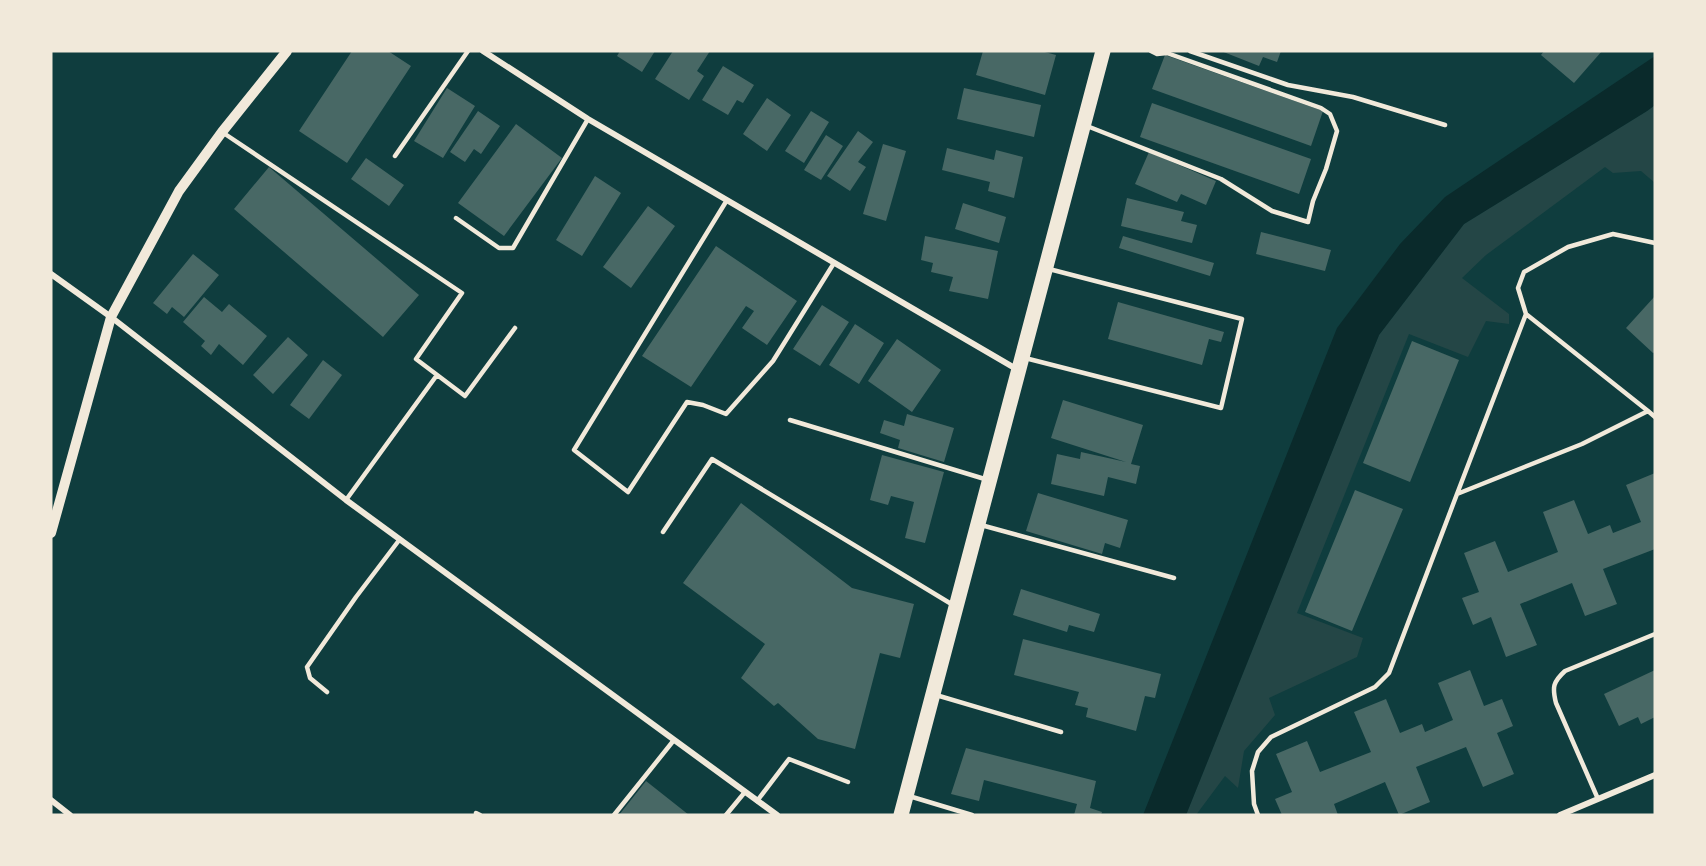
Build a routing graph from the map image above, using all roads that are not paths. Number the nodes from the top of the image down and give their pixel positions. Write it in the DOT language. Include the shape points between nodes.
graph roads {
  1 [pos="287,51"];
  2 [pos="468,51"];
  3 [pos="483,51"];
  4 [pos="1103,51"];
  5 [pos="1151,51"];
  6 [pos="1190,51"];
  7 [pos="588,119"];
  8 [pos="1084,124"];
  9 [pos="1445,125"];
  10 [pos="222,132"];
  11 [pos="395,156"];
  12 [pos="727,200"];
  13 [pos="456,218"];
  14 [pos="1655,243"];
  15 [pos="834,263"];
  16 [pos="1046,269"];
  17 [pos="51,274"];
  18 [pos="1526,314"];
  19 [pos="111,317"];
  20 [pos="515,328"];
  21 [pos="1021,364"];
  22 [pos="437,375"];
  23 [pos="1648,411"];
  24 [pos="1655,417"];
  25 [pos="790,420"];
  26 [pos="990,480"];
  27 [pos="1457,494"];
  28 [pos="346,500"];
  29 [pos="978,524"];
  30 [pos="663,532"];
  31 [pos="51,533"];
  32 [pos="400,539"];
  33 [pos="1174,578"];
  34 [pos="957,607"];
  35 [pos="1655,634"];
  36 [pos="327,692"];
  37 [pos="934,694"];
  38 [pos="1061,732"];
  39 [pos="674,740"];
  40 [pos="1655,775"];
  41 [pos="848,782"];
  42 [pos="745,792"];
  43 [pos="906,795"];
  44 [pos="1598,799"];
  45 [pos="51,800"];
  46 [pos="757,801"];
  47 [pos="70,815"];
  48 [pos="614,815"];
  49 [pos="726,815"];
  50 [pos="777,815"];
  51 [pos="901,815"];
  52 [pos="972,815"];
  53 [pos="1258,815"];
  54 [pos="1560,815"];
  1 -- 10 [label="street"];
  2 -- 11 [label="lane"];
  3 -- 7 [label="street"];
  4 -- 8 [label="main road"];
  5 -- 8 [label="lane" via="1167,53 1330,114 1337,131 1308,222 1272,211 1221,179"];
  6 -- 9 [label="lane" via="1288,85 1353,97"];
  7 -- 12 [label="street"];
  7 -- 13 [label="lane" via="513,248 499,248"];
  8 -- 16 [label="main road"];
  10 -- 19 [label="street" via="179,190"];
  10 -- 22 [label="lane" via="462,293 416,359"];
  12 -- 15 [label="street"];
  12 -- 15 [label="lane" via="574,450 628,492 687,402 726,414 773,361"];
  14 -- 18 [label="lane" via="1613,234 1568,247 1524,272 1518,288"];
  15 -- 21 [label="street"];
  16 -- 21 [label="main road"];
  16 -- 21 [label="lane" via="1242,319 1221,408"];
  17 -- 19 [label="street"];
  18 -- 23 [label="lane"];
  18 -- 27 [label="lane"];
  19 -- 28 [label="street"];
  19 -- 31 [label="street"];
  20 -- 22 [label="lane" via="465,396"];
  21 -- 26 [label="main road"];
  22 -- 28 [label="lane"];
  23 -- 24 [label="lane"];
  23 -- 27 [label="lane" via="1582,444"];
  25 -- 26 [label="lane"];
  26 -- 29 [label="main road"];
  27 -- 53 [label="lane" via="1389,673 1375,687 1271,737 1258,752 1252,771"];
  28 -- 32 [label="street"];
  29 -- 33 [label="lane"];
  29 -- 34 [label="main road"];
  30 -- 34 [label="lane" via="712,459"];
  32 -- 36 [label="lane" via="307,667 310,678"];
  32 -- 39 [label="street"];
  34 -- 37 [label="main road"];
  35 -- 44 [label="lane" via="1565,671 1553,690"];
  37 -- 38 [label="lane"];
  37 -- 43 [label="main road"];
  39 -- 42 [label="street"];
  39 -- 48 [label="lane"];
  40 -- 44 [label="street"];
  41 -- 46 [label="lane" via="789,759"];
  42 -- 46 [label="street"];
  42 -- 49 [label="lane"];
  43 -- 51 [label="main road"];
  43 -- 52 [label="lane"];
  44 -- 54 [label="street"];
  45 -- 47 [label="street"];
  46 -- 50 [label="street"];
}
